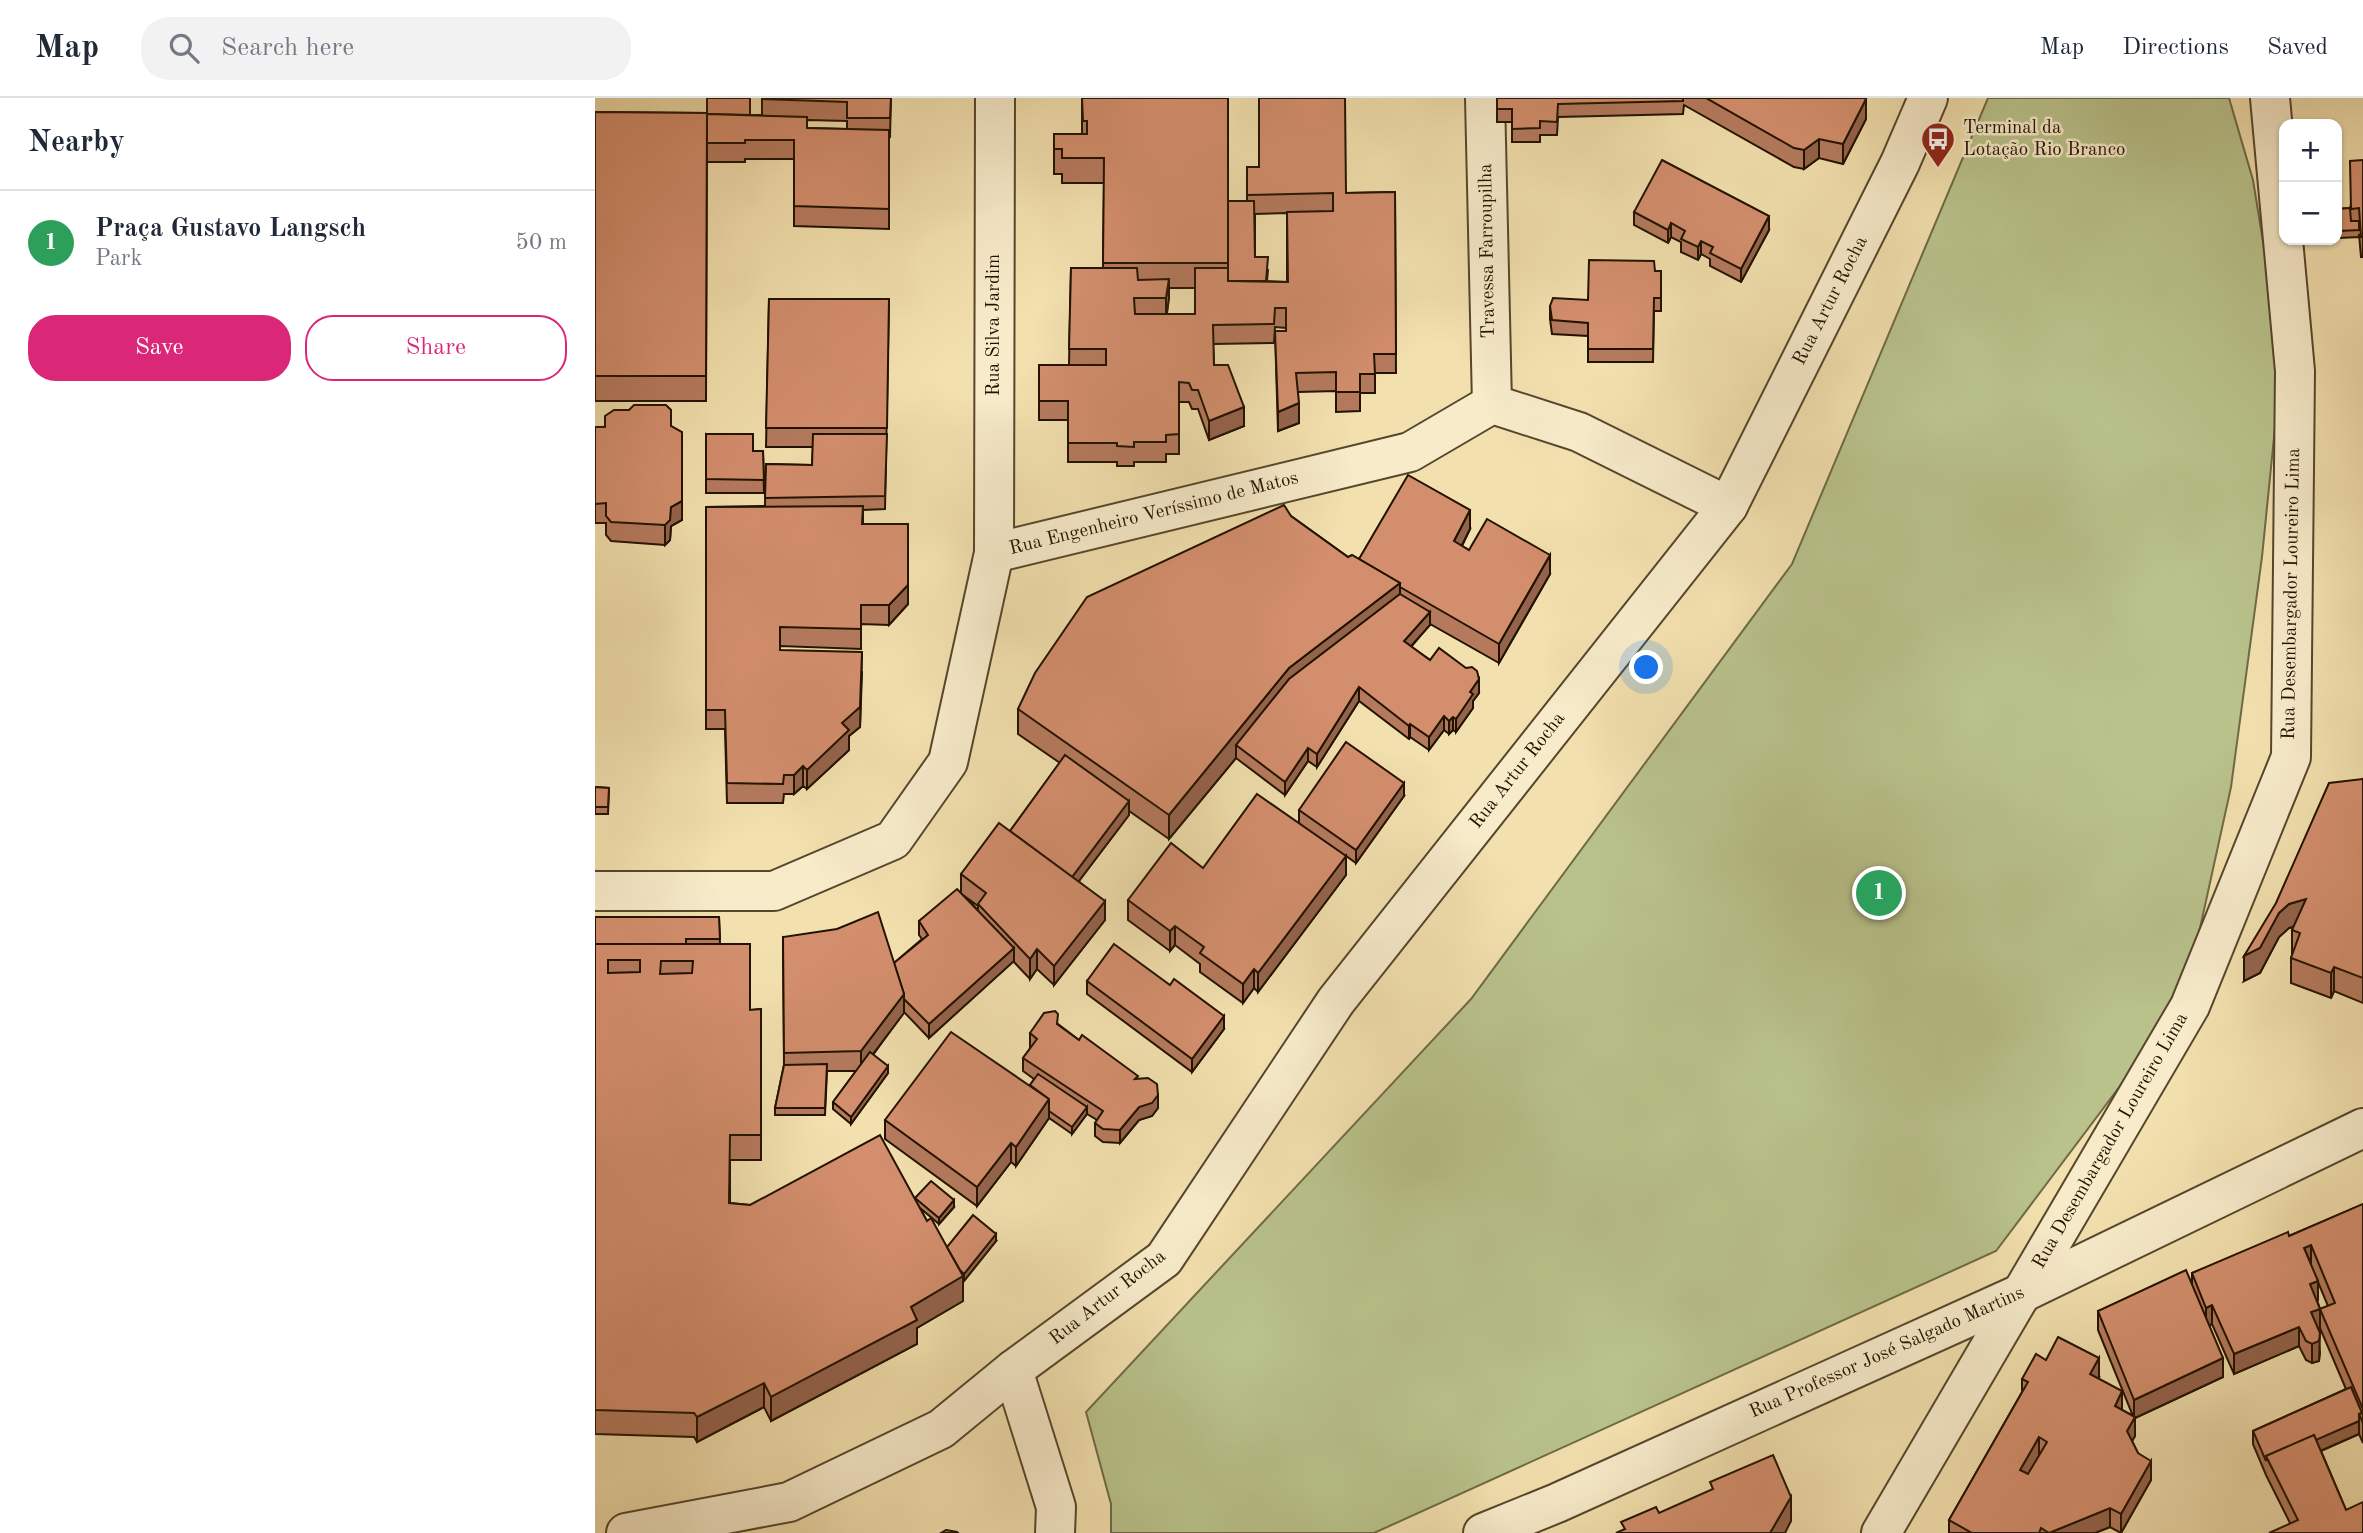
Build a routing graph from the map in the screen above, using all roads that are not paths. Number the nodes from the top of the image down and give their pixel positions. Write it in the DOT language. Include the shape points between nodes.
graph roads {
  1 [pos="995,98"];
  2 [pos="1485,98"];
  3 [pos="1928,98"];
  4 [pos="2270,98"];
  5 [pos="1492,404"];
  6 [pos="1728,506"];
  7 [pos="994,552"];
  8 [pos="595,891"];
  9 [pos="2363,1128"];
  10 [pos="2022,1293"];
  11 [pos="1013,1370"];
  12 [pos="626,1533"];
  13 [pos="1055,1533"];
  14 [pos="1483,1533"];
  15 [pos="1881,1533"];
  1 -- 7 [label="street, Rua Silva Jardim"];
  2 -- 5 [label="street, Travessa Farroupilha"];
  3 -- 6 [label="street, Rua Artur Rocha"];
  4 -- 10 [label="street, Rua Desembargador Loureiro Lima" via="2295,371 2291,757 2190,1006"];
  5 -- 6 [label="street" via="1579,432"];
  5 -- 7 [label="street, Rua Engenheiro Veríssimo de Matos" via="1410,452"];
  6 -- 11 [label="street, Rua Artur Rocha" via="1336,1001 1164,1259"];
  7 -- 8 [label="street, Rua Engenheiro Veríssimo de Matos" via="948,762 893,840 774,891"];
  9 -- 10 [label="street, Rua Professor José Salgado Martins"];
  10 -- 14 [label="street, Rua Professor José Salgado Martins"];
  10 -- 15 [label="street, Rua Desembargador Loureiro Lima"];
  11 -- 12 [label="street, Rua Artur Rocha" via="941,1429 789,1502"];
  11 -- 13 [label="street" via="1056,1507"];
}
